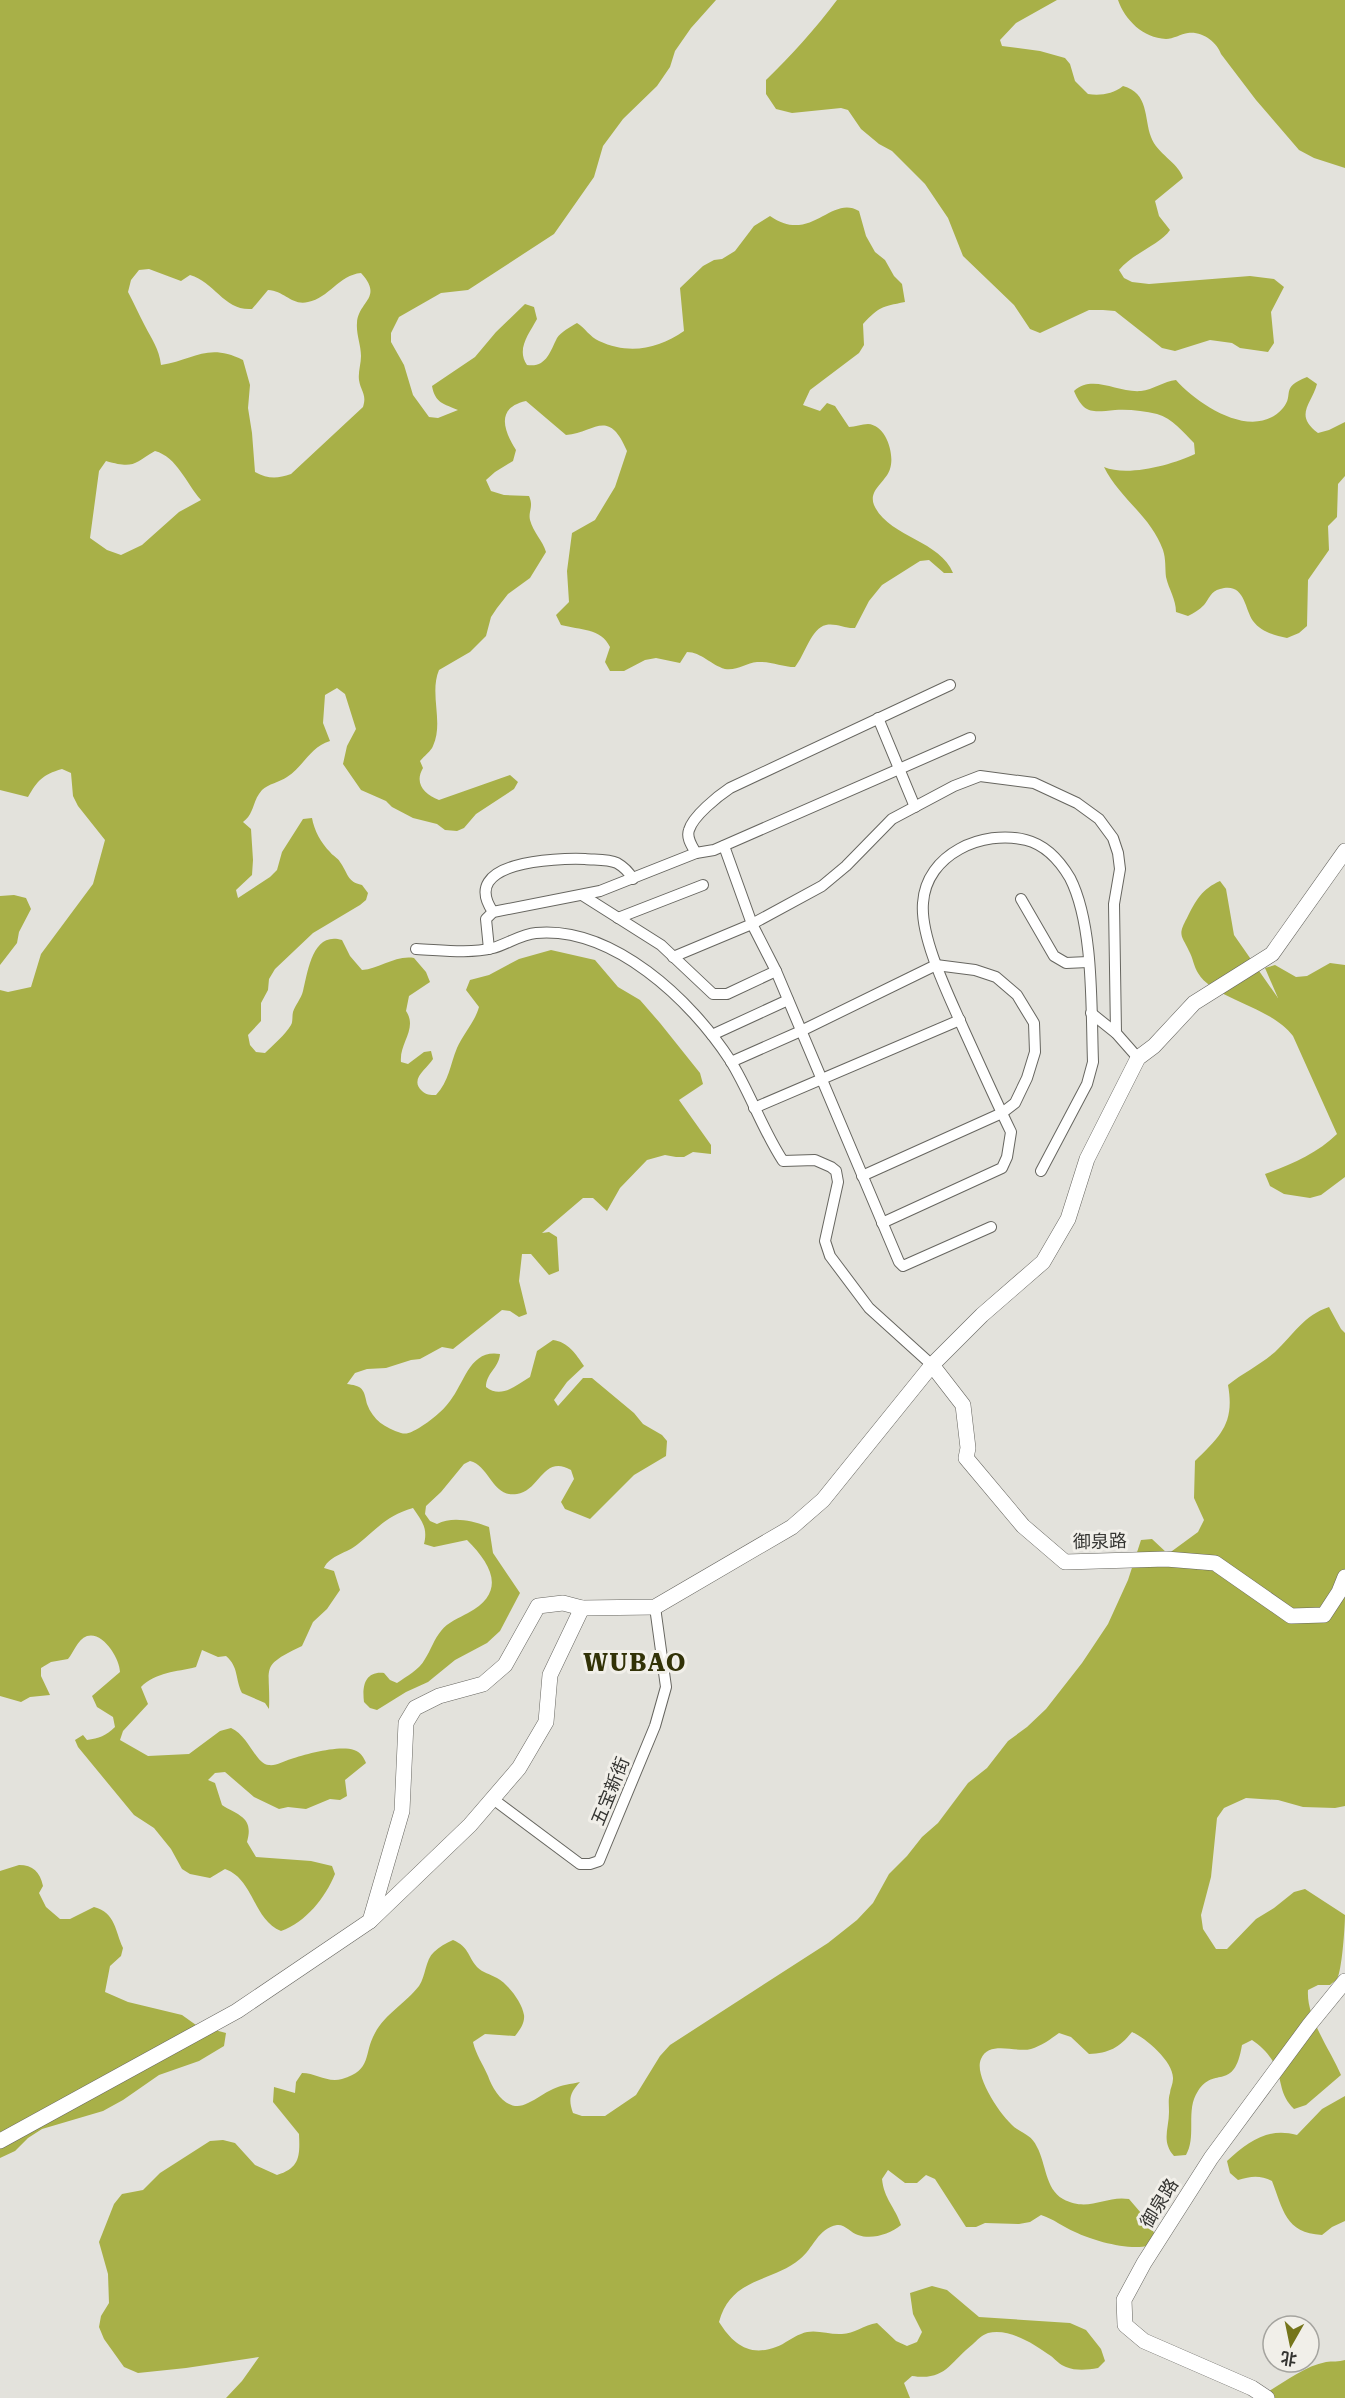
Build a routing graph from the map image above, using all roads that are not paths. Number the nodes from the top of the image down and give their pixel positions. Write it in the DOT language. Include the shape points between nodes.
graph roads {
  1 [pos="950,684"];
  2 [pos="878,718"];
  3 [pos="970,738"];
  4 [pos="899,769"];
  5 [pos="915,807"];
  6 [pos="724,846"];
  7 [pos="1345,851"];
  8 [pos="696,853"];
  9 [pos="633,879"];
  10 [pos="703,885"];
  11 [pos="582,895"];
  12 [pos="1020,899"];
  13 [pos="493,912"];
  14 [pos="618,918"];
  15 [pos="752,924"];
  16 [pos="416,949"];
  17 [pos="489,949"];
  18 [pos="673,957"];
  19 [pos="1088,962"];
  20 [pos="936,965"];
  21 [pos="776,971"];
  22 [pos="788,1000"];
  23 [pos="1091,1013"];
  24 [pos="960,1020"];
  25 [pos="801,1031"];
  26 [pos="1116,1033"];
  27 [pos="712,1035"];
  28 [pos="1138,1058"];
  29 [pos="731,1062"];
  30 [pos="821,1079"];
  31 [pos="754,1108"];
  32 [pos="1002,1113"];
  33 [pos="1041,1171"];
  34 [pos="862,1176"];
  35 [pos="882,1223"];
  36 [pos="991,1227"];
  37 [pos="932,1365"];
  38 [pos="1345,1577"];
  39 [pos="655,1607"];
  40 [pos="582,1608"];
  41 [pos="493,1799"];
  42 [pos="370,1921"];
  43 [pos="1345,1981"];
  44 [pos="0,2141"];
  45 [pos="1268,2398"];
  1 -- 2 [label="street"];
  2 -- 4 [label="street"];
  2 -- 8 [label="street" via="712,800 689,829 688,839"];
  3 -- 4 [label="street"];
  4 -- 5 [label="street"];
  4 -- 6 [label="street"];
  5 -- 15 [label="street" via="892,819 822,886"];
  5 -- 26 [label="street" via="980,776 1034,783 1077,802 1099,819 1113,838 1120,869 1114,904"];
  6 -- 8 [label="street"];
  6 -- 15 [label="street"];
  7 -- 28 [label="street" via="1272,954 1194,1003"];
  8 -- 9 [label="street"];
  9 -- 11 [label="street"];
  9 -- 13 [label="street" via="615,862 553,858 520,865 489,880 485,901"];
  10 -- 14 [label="street"];
  11 -- 13 [label="street"];
  11 -- 14 [label="street"];
  12 -- 19 [label="street" via="1054,956 1066,963"];
  13 -- 17 [label="street" via="486,919"];
  14 -- 18 [label="street"];
  15 -- 18 [label="street"];
  15 -- 21 [label="street"];
  16 -- 17 [label="street"];
  17 -- 27 [label="street" via="534,932 573,934 640,964"];
  18 -- 21 [label="street" via="712,994 727,994"];
  19 -- 20 [label="street" via="1085,919 1058,859 1026,840 1005,839 981,840 953,851 933,873 922,904"];
  19 -- 23 [label="street"];
  20 -- 24 [label="street"];
  20 -- 25 [label="street"];
  20 -- 32 [label="street" via="996,977 1017,995 1034,1023 1035,1052 1027,1078 1015,1103"];
  21 -- 22 [label="street"];
  22 -- 25 [label="street"];
  22 -- 27 [label="street"];
  23 -- 26 [label="street"];
  23 -- 33 [label="street" via="1093,1062 1087,1084"];
  24 -- 30 [label="street"];
  24 -- 32 [label="street"];
  25 -- 29 [label="street"];
  25 -- 30 [label="street"];
  26 -- 28 [label="street"];
  27 -- 29 [label="street"];
  28 -- 37 [label="street" via="1087,1159 1068,1219 1043,1262"];
  29 -- 31 [label="street"];
  30 -- 31 [label="street"];
  30 -- 34 [label="street"];
  31 -- 37 [label="street" via="783,1161 815,1160 836,1172 825,1240 830,1256 869,1308"];
  32 -- 34 [label="street"];
  32 -- 35 [label="street" via="1011,1132 1002,1168"];
  34 -- 35 [label="street"];
  35 -- 36 [label="street" via="903,1266"];
  37 -- 38 [label="street, 御泉路" via="963,1405 966,1458 1023,1526 1065,1562 1166,1559 1215,1563 1291,1616 1324,1615"];
  37 -- 39 [label="street" via="815,1507 792,1527"];
  39 -- 40 [label="street"];
  39 -- 41 [label="street, 五宝新街" via="666,1687 655,1726 599,1861 580,1864"];
  40 -- 41 [label="street" via="550,1675 546,1722 519,1768"];
  40 -- 42 [label="street" via="563,1603 538,1606 505,1665 483,1684 439,1696 415,1708 406,1723 402,1811"];
  41 -- 42 [label="street"];
  42 -- 44 [label="street" via="237,2011"];
  43 -- 45 [label="street, 御泉路" via="1211,2157 1125,2300 1125,2325 1144,2341"];
}
